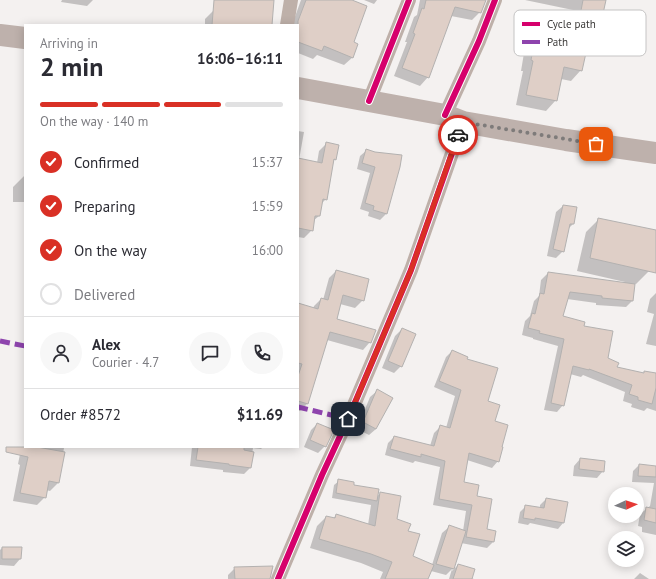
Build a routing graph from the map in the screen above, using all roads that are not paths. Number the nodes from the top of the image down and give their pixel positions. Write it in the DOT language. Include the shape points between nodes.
graph roads {
  1 [pos="290,0"];
  2 [pos="409,0"];
  3 [pos="495,0"];
  4 [pos="287,24"];
  5 [pos="0,34"];
  6 [pos="24,38"];
  7 [pos="299,88"];
  8 [pos="369,101"];
  9 [pos="454,118"];
  10 [pos="656,153"];
  11 [pos="278,579"];
  1 -- 4 [label="street"];
  2 -- 8 [label="street"];
  3 -- 9 [label="street"];
  5 -- 6 [label="main road"];
  7 -- 8 [label="main road"];
  8 -- 9 [label="main road"];
  9 -- 10 [label="main road" via="566,140"];
  9 -- 11 [label="street" via="411,270"];
}
